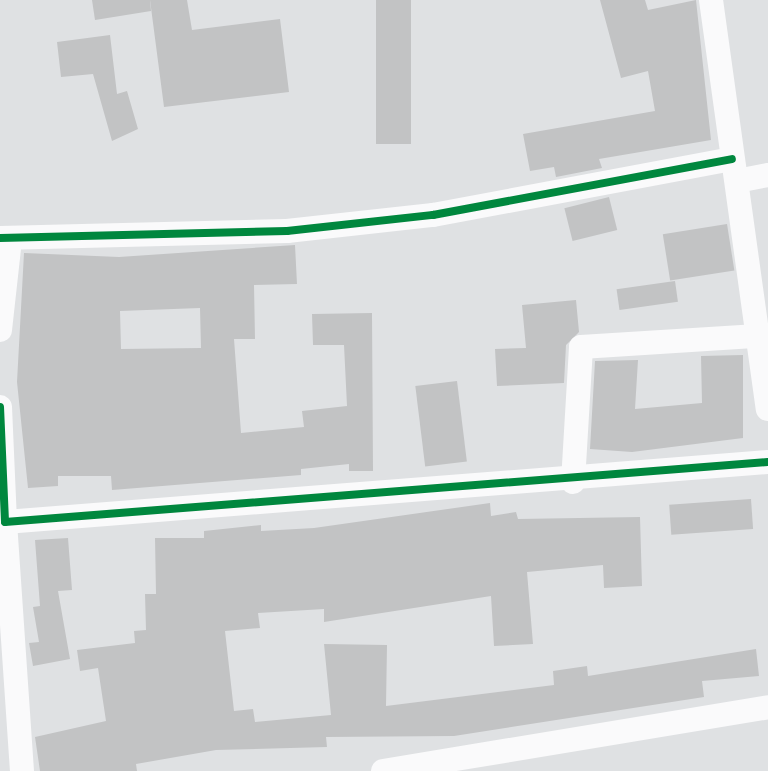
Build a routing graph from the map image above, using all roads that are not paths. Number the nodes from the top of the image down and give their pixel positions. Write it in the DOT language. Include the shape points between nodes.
graph roads {
  1 [pos="711,0"];
  2 [pos="735,170"];
  3 [pos="768,175"];
  4 [pos="5,239"];
  5 [pos="0,330"];
  6 [pos="758,336"];
  7 [pos="0,407"];
  8 [pos="768,409"];
  9 [pos="768,462"];
  10 [pos="573,482"];
  11 [pos="5,522"];
  12 [pos="768,707"];
  13 [pos="22,771"];
  14 [pos="383,771"];
  1 -- 2 [label="street"];
  2 -- 3 [label="street"];
  2 -- 4 [label="street" via="287,231"];
  2 -- 6 [label="street"];
  4 -- 5 [label="street"];
  6 -- 8 [label="street"];
  6 -- 10 [label="street" via="581,347"];
  7 -- 11 [label="street"];
  9 -- 10 [label="street"];
  10 -- 11 [label="street"];
  11 -- 13 [label="street"];
  12 -- 14 [label="street"];
}
